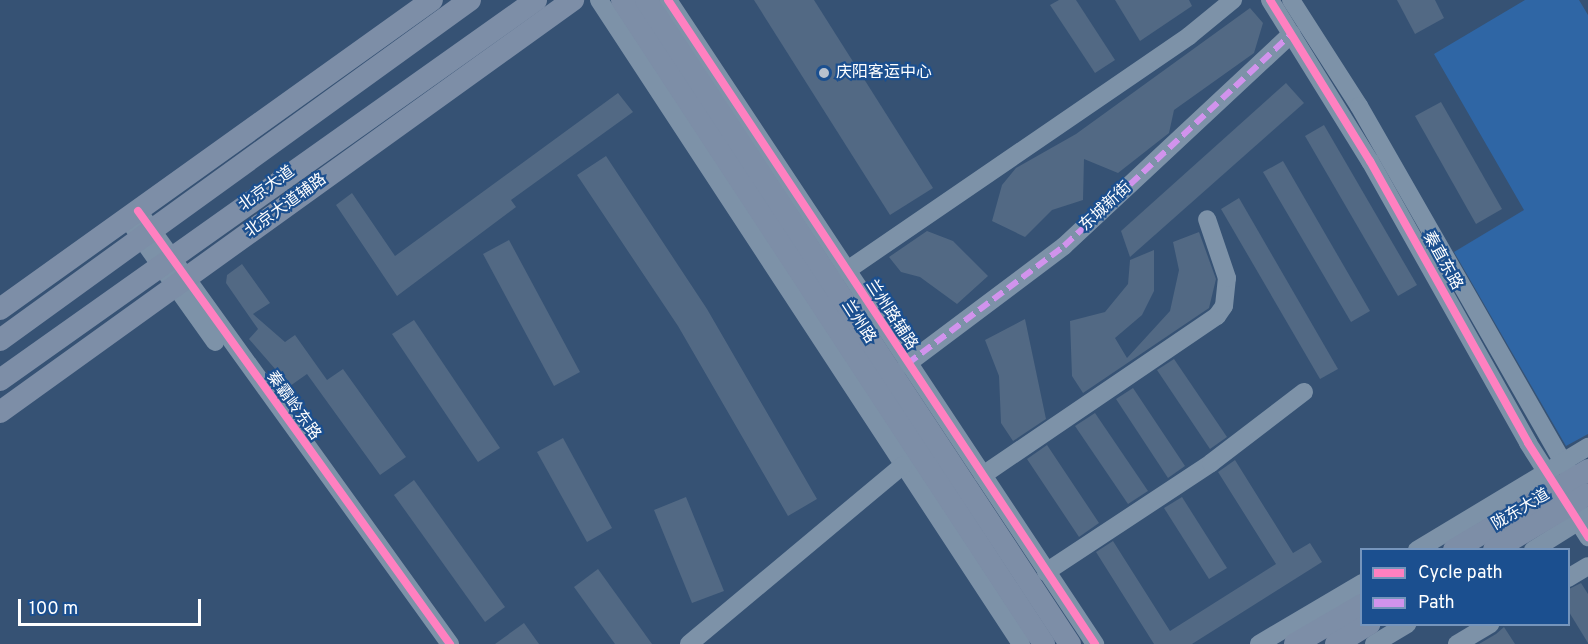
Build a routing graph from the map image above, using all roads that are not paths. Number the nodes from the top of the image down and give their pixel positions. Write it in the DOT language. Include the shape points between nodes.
graph roads {
  1 [pos="432,0"];
  2 [pos="470,0"];
  3 [pos="536,0"];
  4 [pos="573,0"];
  5 [pos="599,0"];
  6 [pos="622,0"];
  7 [pos="646,0"];
  8 [pos="668,0"];
  9 [pos="1233,0"];
  10 [pos="1270,0"];
  11 [pos="1291,0"];
  12 [pos="1291,34"];
  13 [pos="133,215"];
  14 [pos="1207,219"];
  15 [pos="147,235"];
  16 [pos="166,261"];
  17 [pos="846,271"];
  18 [pos="180,282"];
  19 [pos="0,309"];
  20 [pos="0,340"];
  21 [pos="907,364"];
  22 [pos="0,380"];
  23 [pos="1304,392"];
  24 [pos="0,412"];
  25 [pos="1588,447"];
  26 [pos="903,465"];
  27 [pos="983,475"];
  28 [pos="1576,495"];
  29 [pos="1420,548"];
  30 [pos="1456,548"];
  31 [pos="1496,548"];
  32 [pos="1534,548"];
  33 [pos="1588,566"];
  34 [pos="1046,572"];
  35 [pos="1570,577"];
  36 [pos="1360,584"];
  37 [pos="1360,606"];
  38 [pos="1366,626"];
  39 [pos="1404,626"];
  40 [pos="1487,626"];
  41 [pos="1462,643"];
  42 [pos="434,644"];
  43 [pos="450,644"];
  44 [pos="689,644"];
  45 [pos="1021,644"];
  46 [pos="1044,644"];
  47 [pos="1070,644"];
  48 [pos="1095,644"];
  49 [pos="1259,644"];
  50 [pos="1295,644"];
  51 [pos="1336,644"];
  52 [pos="1374,644"];
  1 -- 13 [label="main road"];
  2 -- 15 [label="main road, 北京大道"];
  3 -- 16 [label="main road, 北京大道"];
  4 -- 18 [label="main road, 北京大道辅路"];
  5 -- 26 [label="street"];
  6 -- 46 [label="main road, 兰州路"];
  7 -- 47 [label="main road, 兰州路"];
  8 -- 17 [label="street, 兰州路辅路"];
  9 -- 17 [label="street" via="1189,36"];
  10 -- 12 [label="street, 秦直东路"];
  11 -- 28 [label="street, 秦直东路" via="1359,105"];
  12 -- 21 [label="street, 东城新街" via="1064,246"];
  12 -- 28 [label="street, 秦直东路"];
  13 -- 15 [label="street, 秦霸岭东路"];
  13 -- 19 [label="main road"];
  14 -- 27 [label="street" via="1227,279 1224,306 1217,316"];
  15 -- 16 [label="street, 秦霸岭东路"];
  15 -- 20 [label="main road, 北京大道"];
  16 -- 18 [label="street, 秦霸岭东路"];
  16 -- 22 [label="main road, 北京大道"];
  17 -- 21 [label="street, 兰州路辅路"];
  18 -- 24 [label="main road, 北京大道辅路"];
  18 -- 42 [label="street, 秦霸岭东路"];
  18 -- 43 [label="street, 秦霸岭东路"];
  21 -- 27 [label="street, 兰州路辅路"];
  23 -- 34 [label="street" via="1211,463"];
  25 -- 28 [label="street"];
  26 -- 44 [label="street"];
  26 -- 45 [label="street"];
  27 -- 34 [label="street, 兰州路辅路"];
  28 -- 29 [label="street"];
  28 -- 30 [label="main road, 陇东大道"];
  28 -- 31 [label="main road, 陇东大道"];
  28 -- 32 [label="street"];
  33 -- 35 [label="street"];
  34 -- 48 [label="street, 兰州路辅路"];
  36 -- 49 [label="street"];
  37 -- 50 [label="main road"];
  38 -- 51 [label="main road"];
  39 -- 52 [label="street"];
  40 -- 41 [label="street"];
}
